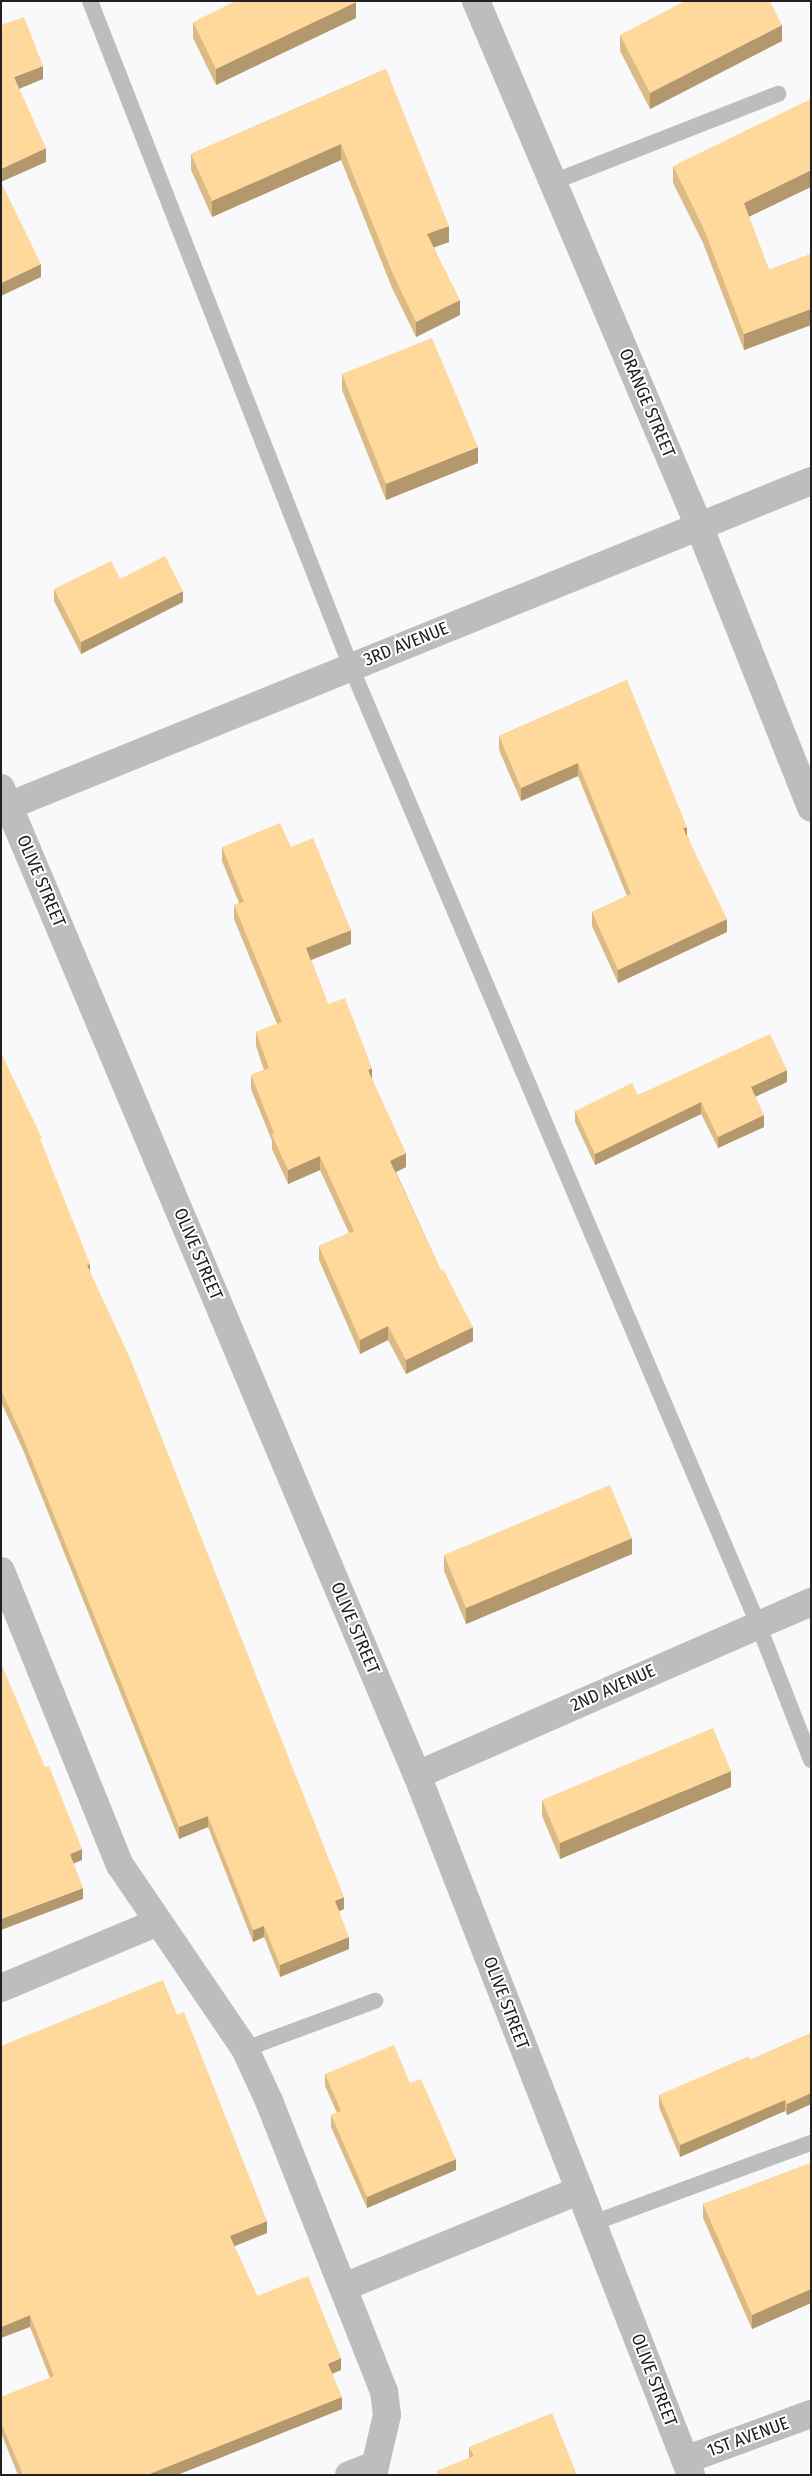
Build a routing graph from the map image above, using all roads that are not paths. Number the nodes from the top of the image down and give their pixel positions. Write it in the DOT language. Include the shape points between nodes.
graph roads {
  1 [pos="90,1"];
  2 [pos="476,1"];
  3 [pos="778,94"];
  4 [pos="553,182"];
  5 [pos="811,481"];
  6 [pos="699,526"];
  7 [pos="350,667"];
  8 [pos="4,801"];
  9 [pos="811,808"];
  10 [pos="1,1571"];
  11 [pos="811,1602"];
  12 [pos="758,1624"];
  13 [pos="811,1760"];
  14 [pos="417,1775"];
  15 [pos="158,1922"];
  16 [pos="1,1988"];
  17 [pos="375,2001"];
  18 [pos="245,2049"];
  19 [pos="811,2144"];
  20 [pos="580,2190"];
  21 [pos="593,2223"];
  22 [pos="344,2286"];
  23 [pos="811,2414"];
  24 [pos="688,2468"];
  25 [pos="374,2470"];
  26 [pos="349,2475"];
  1 -- 7 [label="lane"];
  2 -- 4 [label="street, ORANGE STREET"];
  3 -- 4 [label="lane"];
  4 -- 6 [label="street, ORANGE STREET"];
  5 -- 6 [label="street, 3RD AVENUE"];
  6 -- 7 [label="street, 3RD AVENUE"];
  6 -- 9 [label="street, ORANGE STREET"];
  7 -- 8 [label="street, 3RD AVENUE"];
  7 -- 12 [label="lane"];
  8 -- 14 [label="street, OLIVE STREET"];
  10 -- 15 [label="street" via="120,1865"];
  11 -- 12 [label="street, 2ND AVENUE"];
  12 -- 13 [label="lane"];
  12 -- 14 [label="street, 2ND AVENUE"];
  14 -- 20 [label="street, OLIVE STREET"];
  15 -- 16 [label="street"];
  15 -- 18 [label="street"];
  17 -- 18 [label="lane"];
  18 -- 22 [label="street"];
  19 -- 21 [label="lane"];
  20 -- 21 [label="street, OLIVE STREET"];
  20 -- 22 [label="street"];
  21 -- 24 [label="street, OLIVE STREET"];
  22 -- 25 [label="street" via="384,2391 387,2415"];
  23 -- 24 [label="street, 1ST AVENUE"];
  25 -- 26 [label="street"];
}
